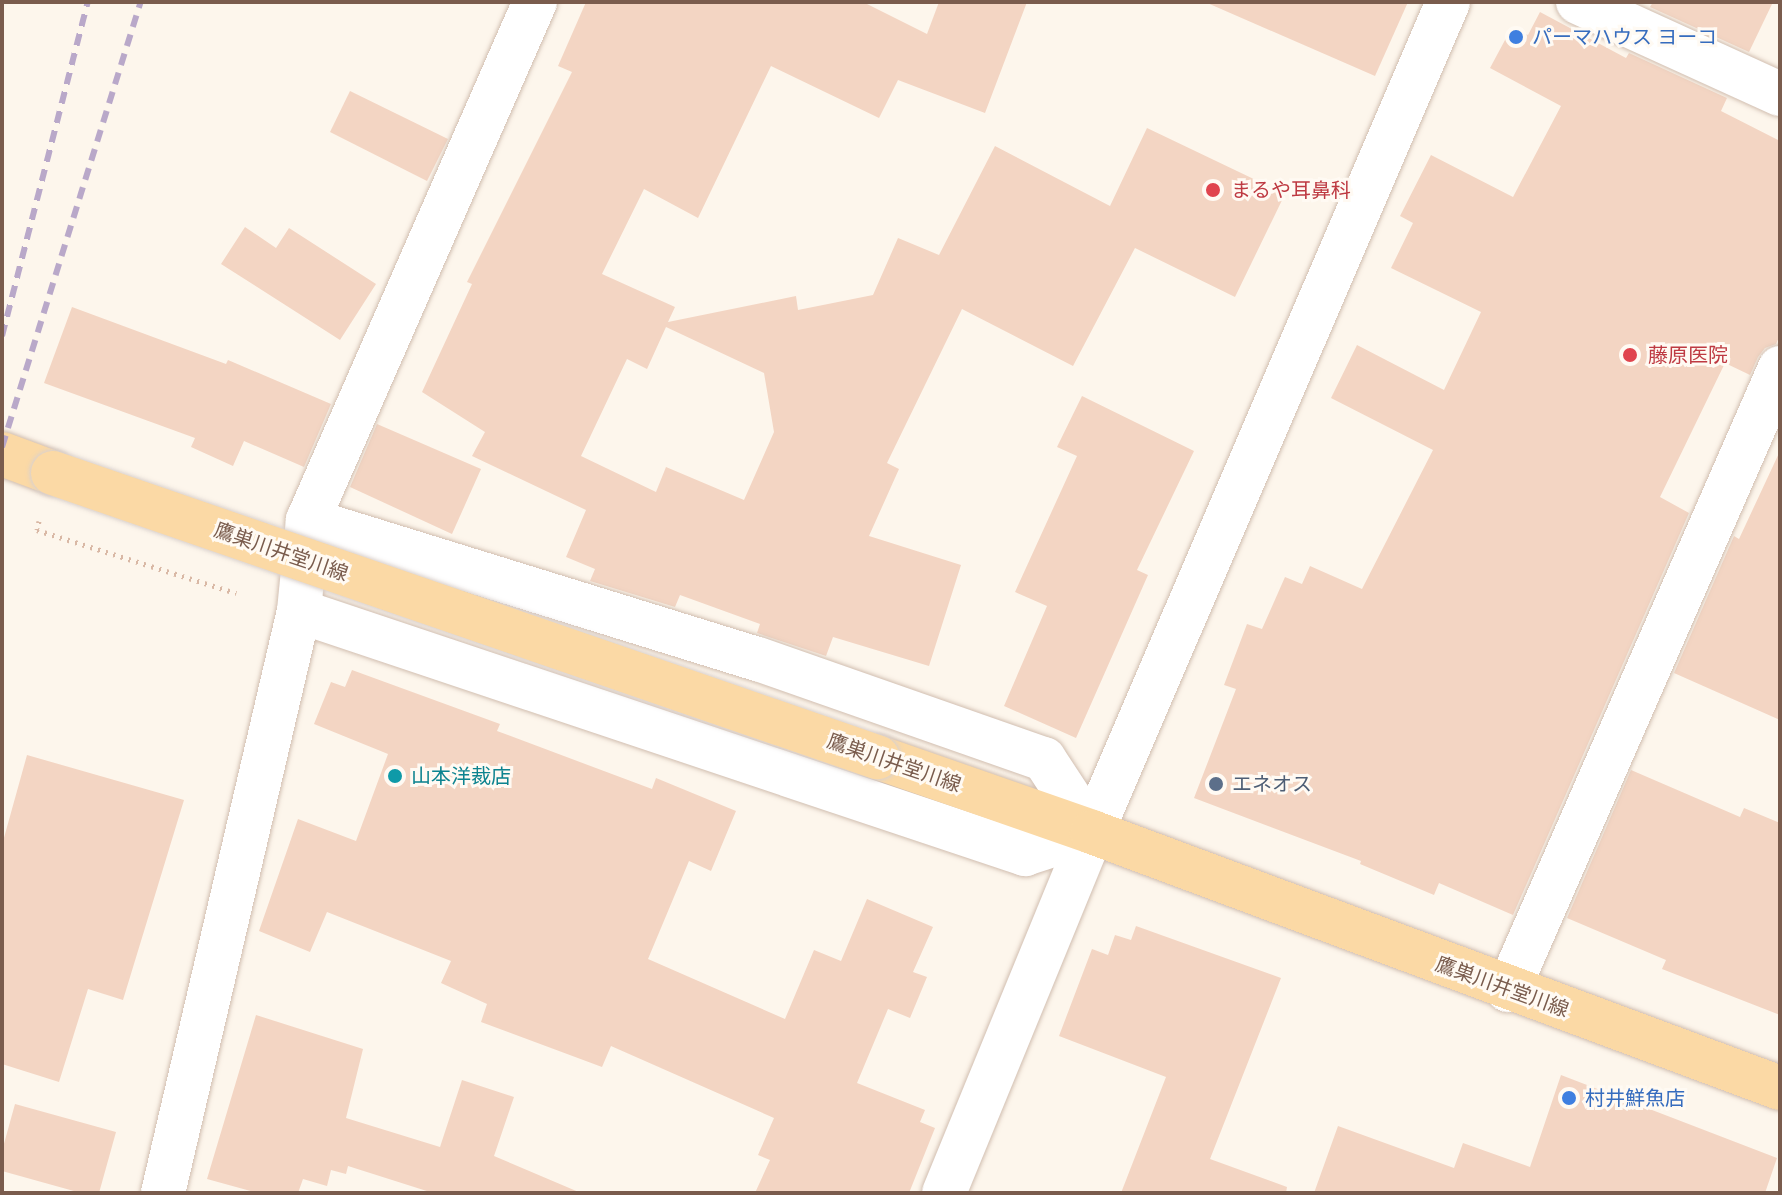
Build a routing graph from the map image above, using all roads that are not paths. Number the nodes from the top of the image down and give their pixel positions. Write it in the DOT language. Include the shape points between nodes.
graph roads {
  1 [pos="535,2"];
  2 [pos="1448,2"];
  3 [pos="1578,2"];
  4 [pos="1780,94"];
  5 [pos="1780,368"];
  6 [pos="2,454"];
  7 [pos="308,520"];
  8 [pos="299,611"];
  9 [pos="1092,832"];
  10 [pos="1508,990"];
  11 [pos="1780,1088"];
  12 [pos="163,1193"];
  13 [pos="944,1193"];
  1 -- 7 [label="street"];
  2 -- 9 [label="street"];
  3 -- 4 [label="street"];
  5 -- 10 [label="street"];
  6 -- 9 [label="main road, 鷹巣川井堂川線, bridge"];
  7 -- 8 [label="street"];
  7 -- 9 [label="street" via="758,659 1044,759"];
  8 -- 9 [label="street" via="1025,854"];
  8 -- 12 [label="street"];
  9 -- 10 [label="main road, 鷹巣川井堂川線"];
  9 -- 13 [label="street"];
  10 -- 11 [label="main road, 鷹巣川井堂川線"];
}
